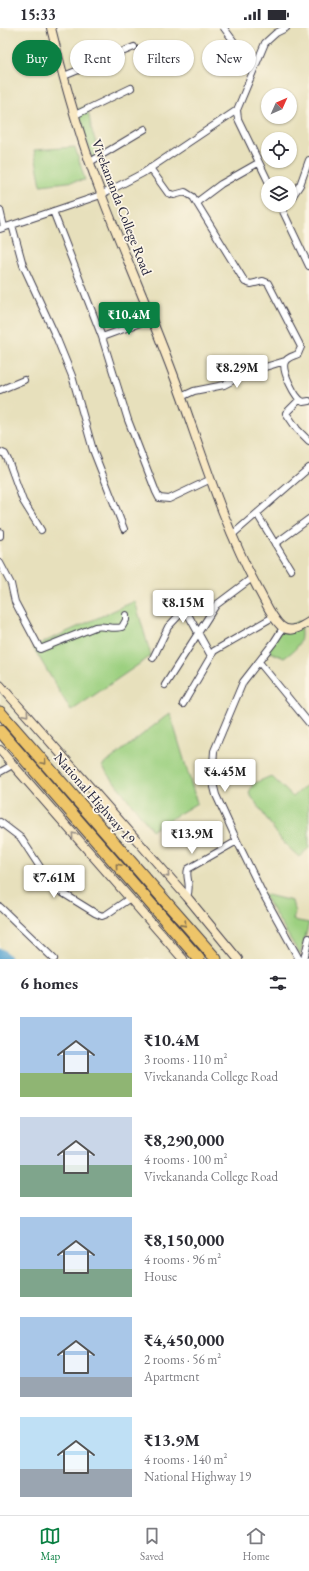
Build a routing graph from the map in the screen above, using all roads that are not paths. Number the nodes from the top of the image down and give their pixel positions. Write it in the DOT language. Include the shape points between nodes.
graph roads {
  1 [pos="51,28"];
  2 [pos="224,28"];
  3 [pos="286,28"];
  4 [pos="233,40"];
  5 [pos="133,47"];
  6 [pos="256,64"];
  7 [pos="64,76"];
  8 [pos="251,76"];
  9 [pos="131,88"];
  10 [pos="236,110"];
  11 [pos="75,115"];
  12 [pos="145,129"];
  13 [pos="309,160"];
  14 [pos="90,162"];
  15 [pos="258,163"];
  16 [pos="150,168"];
  17 [pos="265,176"];
  18 [pos="297,190"];
  19 [pos="101,195"];
  20 [pos="197,202"];
  21 [pos="0,210"];
  22 [pos="53,211"];
  23 [pos="285,212"];
  24 [pos="12,225"];
  25 [pos="2,228"];
  26 [pos="309,266"];
  27 [pos="151,319"];
  28 [pos="102,337"];
  29 [pos="285,361"];
  30 [pos="24,380"];
  31 [pos="0,390"];
  32 [pos="181,397"];
  33 [pos="299,400"];
  34 [pos="309,400"];
  35 [pos="309,442"];
  36 [pos="0,452"];
  37 [pos="309,469"];
  38 [pos="209,480"];
  39 [pos="256,514"];
  40 [pos="309,519"];
  41 [pos="124,529"];
  42 [pos="41,530"];
  43 [pos="0,532"];
  44 [pos="232,535"];
  45 [pos="0,536"];
  46 [pos="275,544"];
  47 [pos="0,563"];
  48 [pos="291,570"];
  49 [pos="252,578"];
  50 [pos="126,615"];
  51 [pos="273,617"];
  52 [pos="308,625"];
  53 [pos="283,628"];
  54 [pos="199,632"];
  55 [pos="211,656"];
  56 [pos="153,658"];
  57 [pos="259,662"];
  58 [pos="0,685"];
  59 [pos="166,685"];
  60 [pos="183,704"];
  61 [pos="0,712"];
  62 [pos="309,723"];
  63 [pos="0,731"];
  64 [pos="0,750"];
  65 [pos="9,767"];
  66 [pos="0,772"];
  67 [pos="0,822"];
  68 [pos="237,841"];
  69 [pos="187,897"];
  70 [pos="130,898"];
  71 [pos="0,907"];
  72 [pos="309,938"];
  73 [pos="54,959"];
  74 [pos="183,959"];
  75 [pos="199,959"];
  76 [pos="216,959"];
  77 [pos="238,959"];
  78 [pos="299,959"];
  79 [pos="304,959"];
  1 -- 7 [label="street, Vivekananda College Road"];
  2 -- 4 [label="street"];
  3 -- 6 [label="street" via="265,43"];
  5 -- 7 [label="street"];
  7 -- 11 [label="street, Vivekananda College Road"];
  8 -- 10 [label="street"];
  9 -- 11 [label="street"];
  10 -- 15 [label="street"];
  10 -- 16 [label="street"];
  11 -- 14 [label="street, Vivekananda College Road"];
  12 -- 14 [label="street"];
  13 -- 18 [label="street"];
  14 -- 19 [label="street, Vivekananda College Road"];
  15 -- 17 [label="street"];
  15 -- 20 [label="street" via="221,184"];
  16 -- 19 [label="street"];
  16 -- 20 [label="street" via="168,193 174,195 185,192"];
  19 -- 22 [label="street"];
  19 -- 27 [label="street, Vivekananda College Road"];
  20 -- 29 [label="street" via="244,282 268,283 301,347 298,354"];
  21 -- 25 [label="street"];
  22 -- 24 [label="street"];
  22 -- 28 [label="street"];
  23 -- 26 [label="street"];
  24 -- 25 [label="street"];
  24 -- 41 [label="street" via="23,265 72,376 94,450"];
  27 -- 28 [label="street"];
  27 -- 32 [label="street, Vivekananda College Road"];
  28 -- 38 [label="street" via="128,420 159,498 169,499"];
  29 -- 32 [label="street" via="249,372 224,385 194,391"];
  29 -- 33 [label="street" via="290,384"];
  30 -- 31 [label="street"];
  32 -- 38 [label="street, Vivekananda College Road"];
  33 -- 34 [label="street"];
  33 -- 35 [label="street" via="286,413"];
  36 -- 42 [label="street" via="5,454 23,501"];
  37 -- 39 [label="street"];
  38 -- 44 [label="street, Vivekananda College Road"];
  39 -- 44 [label="street"];
  39 -- 46 [label="street"];
  40 -- 46 [label="street"];
  43 -- 45 [label="street"];
  44 -- 49 [label="street, Vivekananda College Road"];
  46 -- 48 [label="street"];
  47 -- 50 [label="street" via="40,649 96,627 122,627"];
  49 -- 51 [label="street, Vivekananda College Road"];
  49 -- 54 [label="street" via="216,605"];
  51 -- 53 [label="street, Vivekananda College Road"];
  51 -- 55 [label="street" via="214,651"];
  52 -- 53 [label="street" via="291,630"];
  53 -- 57 [label="street"];
  54 -- 55 [label="street"];
  54 -- 56 [label="street" via="186,609 183,609 168,627"];
  54 -- 59 [label="street"];
  55 -- 60 [label="street"];
  57 -- 62 [label="street"];
  57 -- 68 [label="street" via="243,682 212,760 213,786"];
  58 -- 69 [label="street, one-way"];
  61 -- 76 [label="highway, National Highway 19, one-way"];
  75 -- 63 [label="highway, one-way"];
  70 -- 64 [label="street, one-way"];
  65 -- 66 [label="street"];
  67 -- 70 [label="street" via="21,838 53,887 60,893 102,916"];
  68 -- 69 [label="street" via="188,869 190,888"];
  68 -- 78 [label="street"];
  69 -- 77 [label="street"];
  70 -- 74 [label="street"];
  71 -- 73 [label="street"];
  72 -- 79 [label="street"];
}
